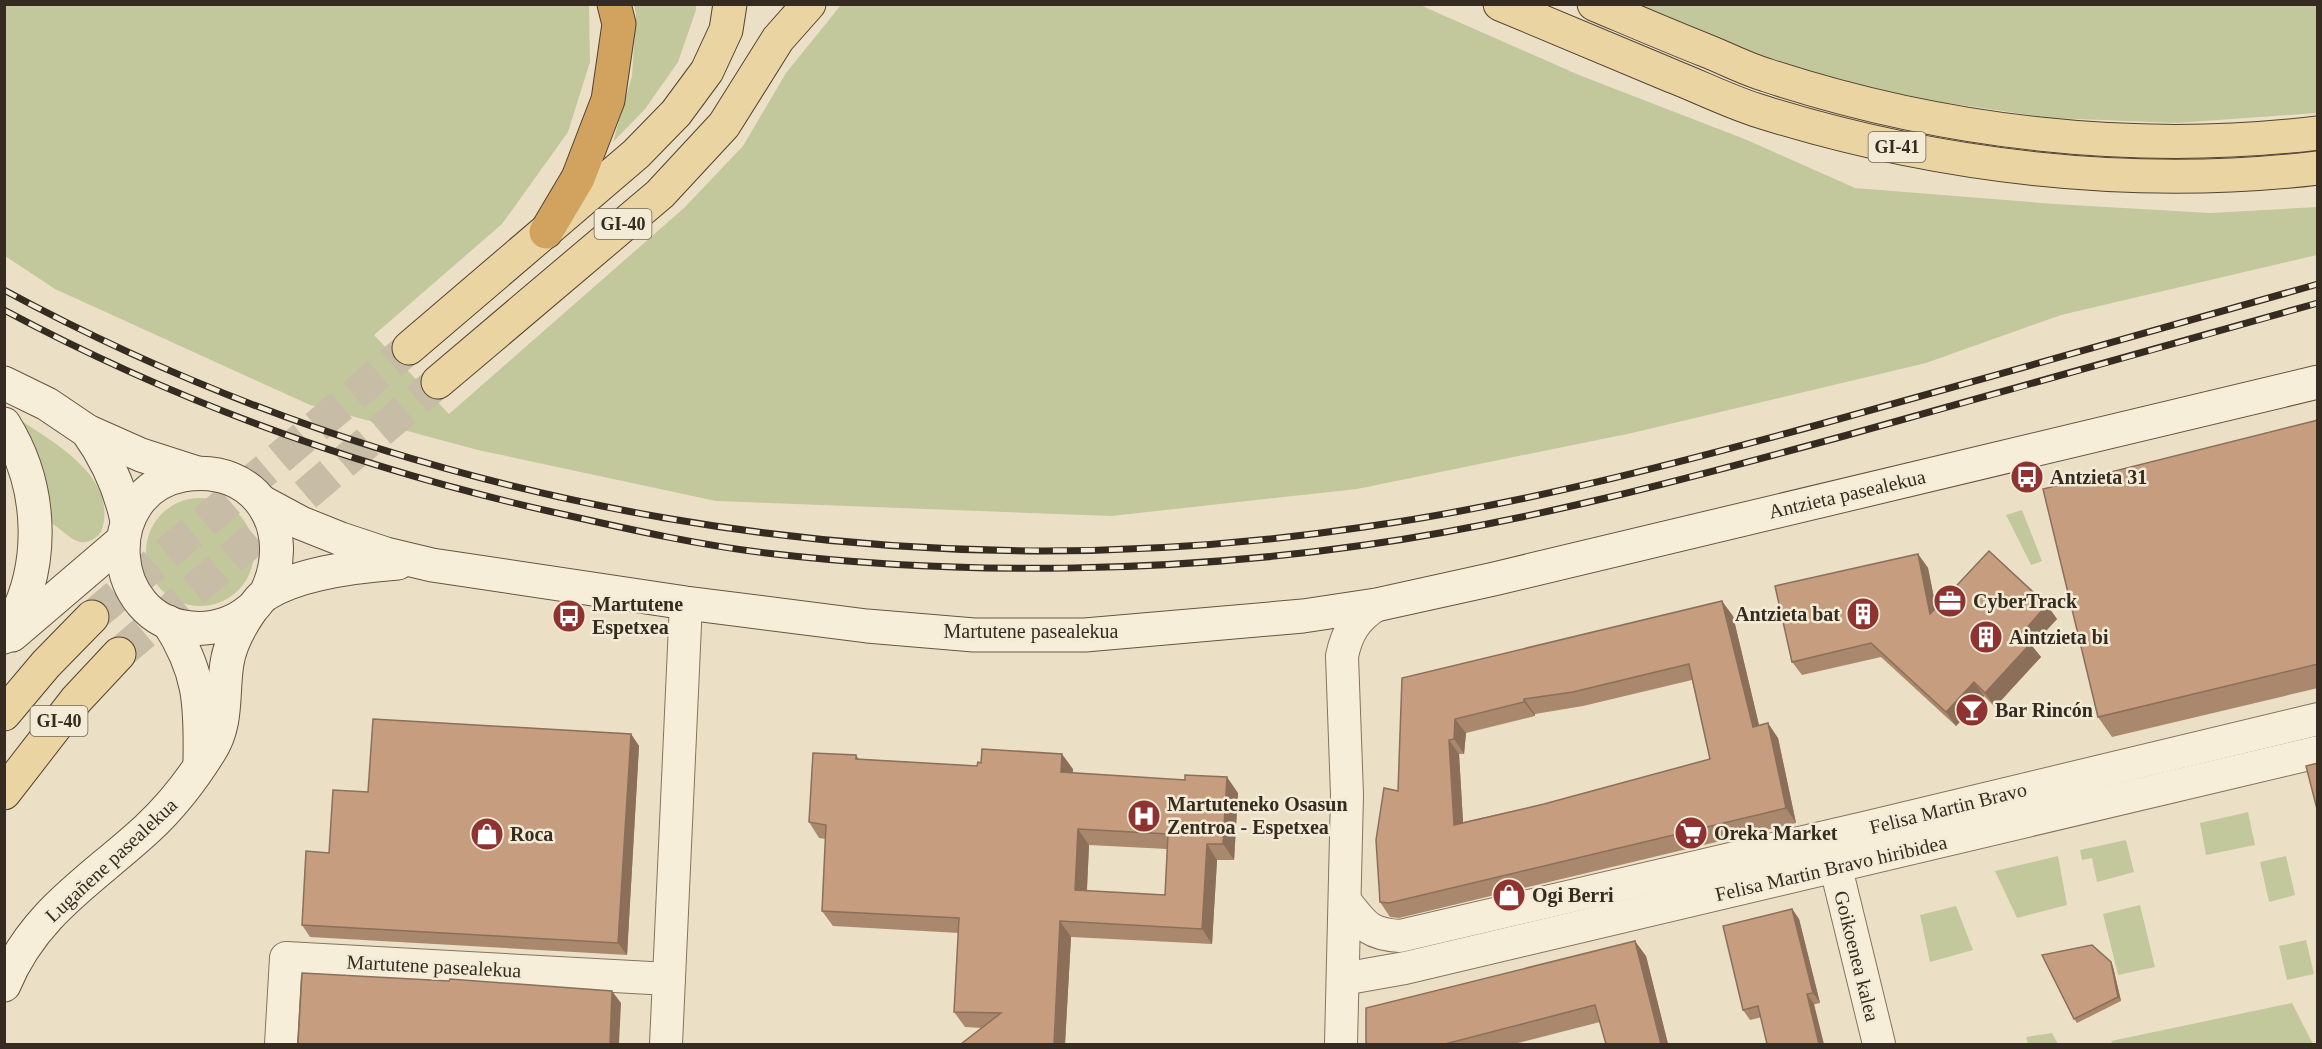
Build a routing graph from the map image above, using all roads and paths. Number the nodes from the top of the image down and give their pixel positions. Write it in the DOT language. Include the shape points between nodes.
graph roads {
  1 [pos="614,4"];
  2 [pos="730,4"];
  3 [pos="791,4"];
  4 [pos="809,4"];
  5 [pos="1500,4"];
  6 [pos="1594,4"];
  7 [pos="778,39"];
  8 [pos="2318,133"];
  9 [pos="2318,168"];
  10 [pos="546,232"];
  11 [pos="409,348"];
  12 [pos="438,382"];
  13 [pos="2318,382"];
  14 [pos="4,383"];
  15 [pos="4,424"];
  16 [pos="87,431"];
  17 [pos="197,472"];
  18 [pos="262,502"];
  19 [pos="125,531"];
  20 [pos="432,564"];
  21 [pos="258,602"];
  22 [pos="686,603"];
  23 [pos="1376,604"];
  24 [pos="1303,616"];
  25 [pos="92,617"];
  26 [pos="168,622"];
  27 [pos="4,637"];
  28 [pos="4,643"];
  29 [pos="119,654"];
  30 [pos="1342,656"];
  31 [pos="4,714"];
  32 [pos="2318,719"];
  33 [pos="2318,752"];
  34 [pos="200,766"];
  35 [pos="4,793"];
  36 [pos="1836,868"];
  37 [pos="1345,901"];
  38 [pos="669,979"];
  39 [pos="1343,980"];
  40 [pos="4,985"];
  41 [pos="281,1044"];
  42 [pos="666,1044"];
  43 [pos="1341,1044"];
  44 [pos="1879,1044"];
  1 -- 10 [label="highway" via="619,24 608,100 578,178"];
  2 -- 10 [label="main road, GI-40" via="726,30 707,72 676,113 636,154"];
  3 -- 7 [label="main road, GI-40"];
  4 -- 7 [label="main road"];
  5 -- 9 [label="main road, GI-41" via="1754,110 1906,149 2060,171 2139,175 2220,175"];
  6 -- 8 [label="main road, GI-41" via="1764,75 1912,114 1987,127 2140,140 2219,140"];
  7 -- 12 [label="main road, GI-40" via="724,125 660,194"];
  10 -- 11 [label="main road, GI-40"];
  13 -- 23 [label="main road, Antzieta pasealekua"];
  14 -- 16 [label="main road, Martutene pasealekua" via="47,404"];
  15 -- 27 [label="main road" via="25,467 36,522 30,577 22,604"];
  16 -- 17 [label="main road, Martutene pasealekua" via="141,455"];
  16 -- 19 [label="main road, Martutene pasealekua" via="114,475"];
  17 -- 18 [label="main road, Martutene pasealekua" via="233,480"];
  17 -- 19 [label="main road, Martutene pasealekua" via="155,486 139,502"];
  18 -- 20 [label="main road, Martutene pasealekua" via="341,539"];
  18 -- 21 [label="main road, Martutene pasealekua" via="272,519 278,558 274,577"];
  19 -- 26 [label="main road, Martutene pasealekua" via="123,566 131,589 147,609"];
  19 -- 28 [label="main road"];
  20 -- 21 [label="main road, Martutene pasealekua" via="403,563 319,574"];
  20 -- 22 [label="main road, Martutene pasealekua"];
  21 -- 26 [label="main road, Martutene pasealekua" via="233,622 211,628 189,628"];
  21 -- 34 [label="main road, Lugañene pasealekua" via="240,626 229,654 220,732"];
  22 -- 24 [label="main road, Martutene pasealekua" via="974,635 1085,635"];
  22 -- 38 [label="street"];
  23 -- 24 [label="main road, Martutene pasealekua"];
  23 -- 30 [label="street" via="1352,625"];
  24 -- 30 [label="street" via="1329,629"];
  25 -- 31 [label="main road, GI-40"];
  26 -- 34 [label="main road" via="186,653 197,686"];
  29 -- 35 [label="main road, GI-40" via="76,700"];
  30 -- 37 [label="street" via="1347,795"];
  32 -- 37 [label="street, Felisa Martin Bravo" via="1400,936 1368,928"];
  33 -- 36 [label="street, Felisa Martin Bravo hiribidea"];
  34 -- 40 [label="main road, Lugañene pasealekua" via="146,831 78,886 53,912 29,941"];
  36 -- 39 [label="street, Felisa Martin Bravo hiribidea"];
  36 -- 44 [label="street, Goikoenea kalea"];
  37 -- 39 [label="street"];
  38 -- 41 [label="street, Martutene pasealekua" via="286,958"];
  38 -- 42 [label="street"];
  39 -- 43 [label="street"];
}
